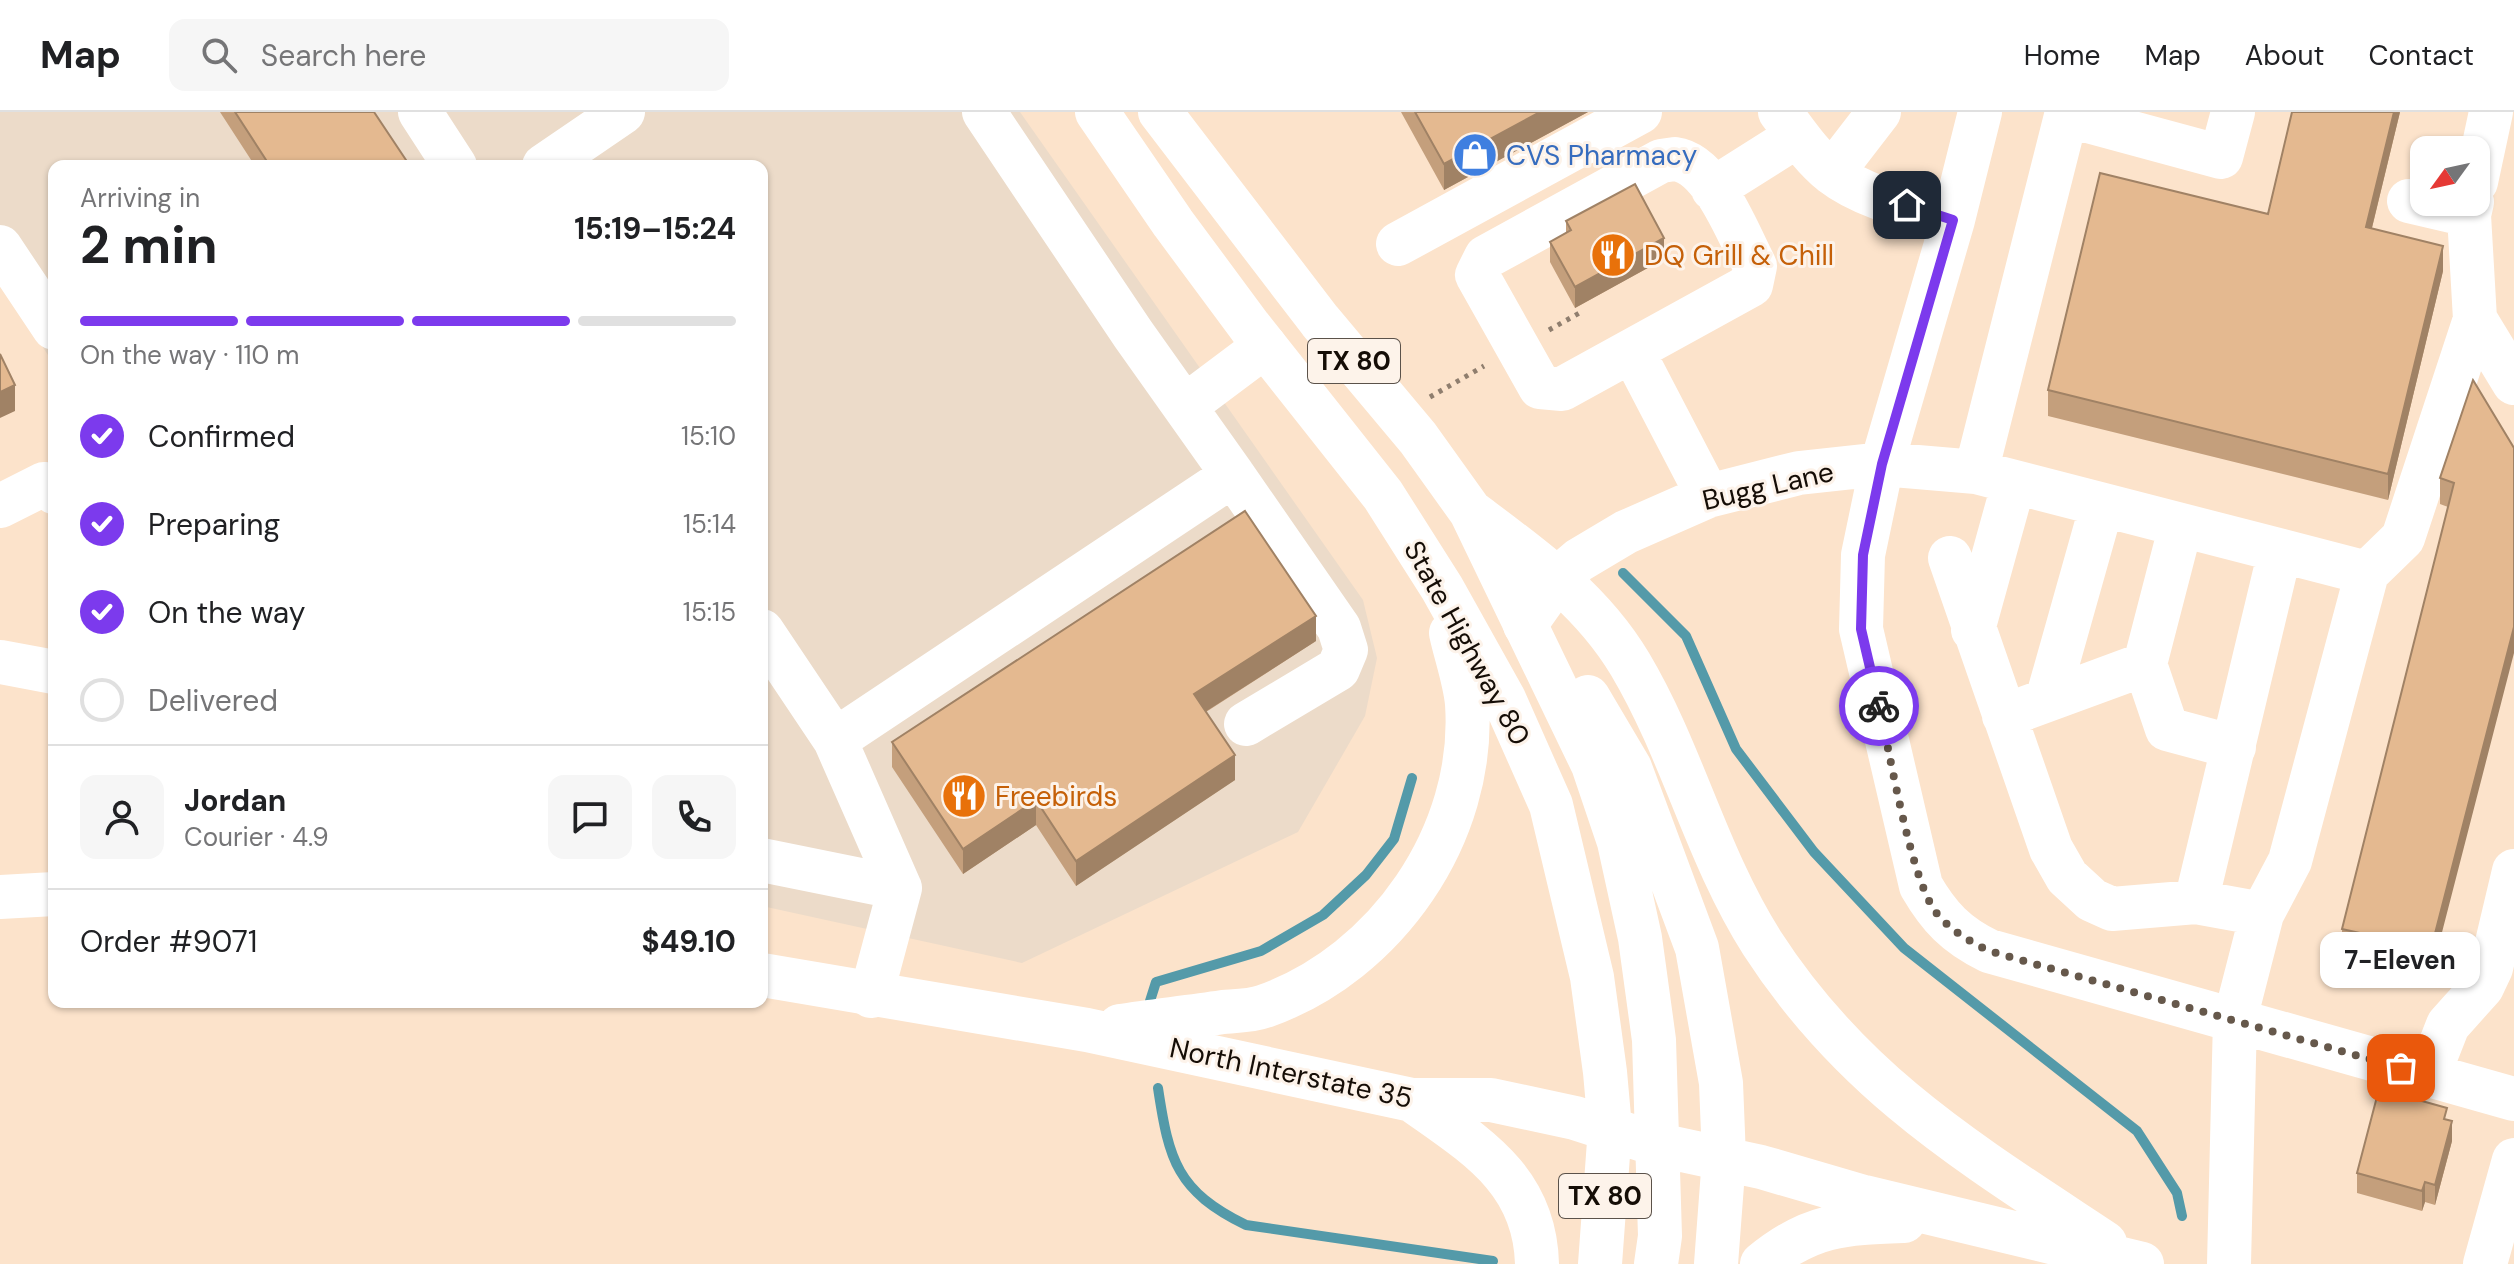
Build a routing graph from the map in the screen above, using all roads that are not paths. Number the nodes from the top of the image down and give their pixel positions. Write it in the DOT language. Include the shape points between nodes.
graph roads {
  1 [pos="623,112"];
  2 [pos="984,112"];
  3 [pos="1097,112"];
  4 [pos="1160,112"];
  5 [pos="1640,112"];
  6 [pos="1879,112"];
  7 [pos="1980,112"];
  8 [pos="2233,112"];
  9 [pos="2491,112"];
  10 [pos="2067,114"];
  11 [pos="429,115"];
  12 [pos="1789,124"];
  13 [pos="2486,136"];
  14 [pos="452,160"];
  15 [pos="553,160"];
  16 [pos="1832,173"];
  17 [pos="1713,189"];
  18 [pos="2472,216"];
  19 [pos="1953,220"];
  20 [pos="1173,223"];
  21 [pos="1398,244"];
  22 [pos="0,247"];
  23 [pos="48,319"];
  24 [pos="2475,319"];
  25 [pos="1265,346"];
  26 [pos="1633,352"];
  27 [pos="2514,383"];
  28 [pos="1185,406"];
  29 [pos="1882,464"];
  30 [pos="1233,475"];
  31 [pos="1995,477"];
  32 [pos="48,487"];
  33 [pos="1708,496"];
  34 [pos="2102,505"];
  35 [pos="0,506"];
  36 [pos="1471,512"];
  37 [pos="2181,525"];
  38 [pos="2280,551"];
  39 [pos="1950,558"];
  40 [pos="2367,573"];
  41 [pos="1559,577"];
  42 [pos="1442,588"];
  43 [pos="1525,625"];
  44 [pos="1973,630"];
  45 [pos="768,640"];
  46 [pos="0,662"];
  47 [pos="2145,664"];
  48 [pos="48,671"];
  49 [pos="2047,700"];
  50 [pos="2004,716"];
  51 [pos="1246,724"];
  52 [pos="835,740"];
  53 [pos="2234,747"];
  54 [pos="768,861"];
  55 [pos="2514,871"];
  56 [pos="900,888"];
  57 [pos="48,894"];
  58 [pos="0,897"];
  59 [pos="2196,902"];
  60 [pos="2262,914"];
  61 [pos="768,976"];
  62 [pos="871,996"];
  63 [pos="2235,1019"];
  64 [pos="1087,1030"];
  65 [pos="2428,1076"];
  66 [pos="2514,1099"];
  67 [pos="1412,1100"];
  68 [pos="1610,1128"];
  69 [pos="1659,1145"];
  70 [pos="1724,1158"];
  71 [pos="2514,1160"];
  72 [pos="1954,1219"];
  73 [pos="2138,1263"];
  74 [pos="1537,1264"];
  75 [pos="1600,1264"];
  76 [pos="1656,1264"];
  77 [pos="1716,1264"];
  78 [pos="1762,1264"];
  79 [pos="2229,1264"];
  80 [pos="2485,1264"];
  1 -- 15 [label="main road"];
  2 -- 28 [label="main road"];
  3 -- 20 [label="main road, State Highway 80 / TX 80"];
  4 -- 36 [label="main road, State Highway 80 / TX 80"];
  5 -- 21 [label="main road"];
  6 -- 16 [label="main road"];
  7 -- 19 [label="main road"];
  8 -- 10 [label="main road" via="2221,157"];
  9 -- 13 [label="main road"];
  10 -- 31 [label="main road"];
  11 -- 14 [label="main road"];
  12 -- 16 [label="main road"];
  12 -- 17 [label="main road"];
  16 -- 19 [label="main road" via="1861,191"];
  17 -- 26 [label="main road" via="1755,266 1751,285"];
  17 -- 26 [label="main road" via="1705,174 1687,160 1661,161 1486,257 1477,275 1540,387 1562,389"];
  18 -- 24 [label="main road"];
  19 -- 29 [label="main road"];
  20 -- 25 [label="main road, State Highway 80 / TX 80"];
  20 -- 43 [label="main road" via="1229,262 1372,442 1455,557"];
  22 -- 23 [label="main road"];
  24 -- 27 [label="main road"];
  24 -- 40 [label="main road" via="2403,538"];
  25 -- 28 [label="main road"];
  25 -- 42 [label="main road, State Highway 80 / TX 80" via="1383,495"];
  26 -- 33 [label="main road"];
  28 -- 30 [label="main road"];
  29 -- 31 [label="main road, Bugg Lane"];
  29 -- 33 [label="main road, Bugg Lane" via="1799,473"];
  29 -- 63 [label="main road" via="1863,555 1861,629 1921,886 1937,914 1962,938 1989,951"];
  30 -- 51 [label="main road" via="1339,628 1346,650 1338,669"];
  30 -- 52 [label="main road"];
  31 -- 34 [label="main road, Bugg Lane"];
  31 -- 44 [label="main road"];
  32 -- 35 [label="main road" via="44,484"];
  33 -- 41 [label="main road, Bugg Lane" via="1600,546"];
  34 -- 37 [label="main road, Bugg Lane"];
  34 -- 49 [label="main road"];
  36 -- 41 [label="main road"];
  36 -- 43 [label="main road, State Highway 80 / TX 80"];
  37 -- 38 [label="main road, Bugg Lane"];
  37 -- 47 [label="main road"];
  38 -- 40 [label="main road, Bugg Lane"];
  38 -- 53 [label="main road"];
  39 -- 44 [label="main road"];
  40 -- 60 [label="main road" via="2290,861"];
  41 -- 43 [label="main road, Bugg Lane"];
  41 -- 73 [label="main road" via="1630,663 1731,890 1763,944 1830,1033 1887,1091 1965,1150"];
  42 -- 64 [label="main road" via="1467,704 1464,769 1448,830 1424,875 1379,933 1317,982 1263,1007"];
  42 -- 68 [label="main road, State Highway 80 / TX 80" via="1504,699 1551,805 1592,977"];
  43 -- 69 [label="main road, State Highway 80 / TX 80" via="1593,765 1619,842 1654,1040"];
  43 -- 70 [label="main road" via="1566,667 1601,715 1660,841 1697,948 1713,1025"];
  44 -- 50 [label="main road"];
  45 -- 52 [label="main road"];
  46 -- 48 [label="main road"];
  47 -- 49 [label="main road"];
  47 -- 53 [label="main road" via="2167,729"];
  49 -- 50 [label="main road"];
  50 -- 59 [label="main road" via="2051,849 2067,877 2092,900 2112,909"];
  52 -- 56 [label="main road"];
  53 -- 59 [label="main road"];
  54 -- 56 [label="main road"];
  55 -- 65 [label="main road" via="2491,968 2482,987 2448,1025"];
  56 -- 62 [label="main road"];
  57 -- 58 [label="main road"];
  59 -- 60 [label="main road"];
  60 -- 63 [label="main road"];
  61 -- 62 [label="main road, North Interstate 35"];
  62 -- 64 [label="main road, North Interstate 35"];
  63 -- 65 [label="main road"];
  63 -- 79 [label="main road"];
  64 -- 67 [label="main road, North Interstate 35"];
  65 -- 66 [label="main road"];
  67 -- 68 [label="main road, North Interstate 35" via="1491,1100"];
  67 -- 74 [label="main road" via="1491,1157 1515,1187 1536,1235"];
  68 -- 69 [label="main road, North Interstate 35"];
  68 -- 75 [label="main road, State Highway 80 / TX 80"];
  69 -- 70 [label="main road, North Interstate 35"];
  69 -- 76 [label="main road, State Highway 80 / TX 80"];
  70 -- 72 [label="main road, North Interstate 35"];
  70 -- 77 [label="main road"];
  71 -- 80 [label="main road"];
  72 -- 73 [label="main road, North Interstate 35"];
  72 -- 78 [label="main road" via="1843,1223 1790,1241"];
}
